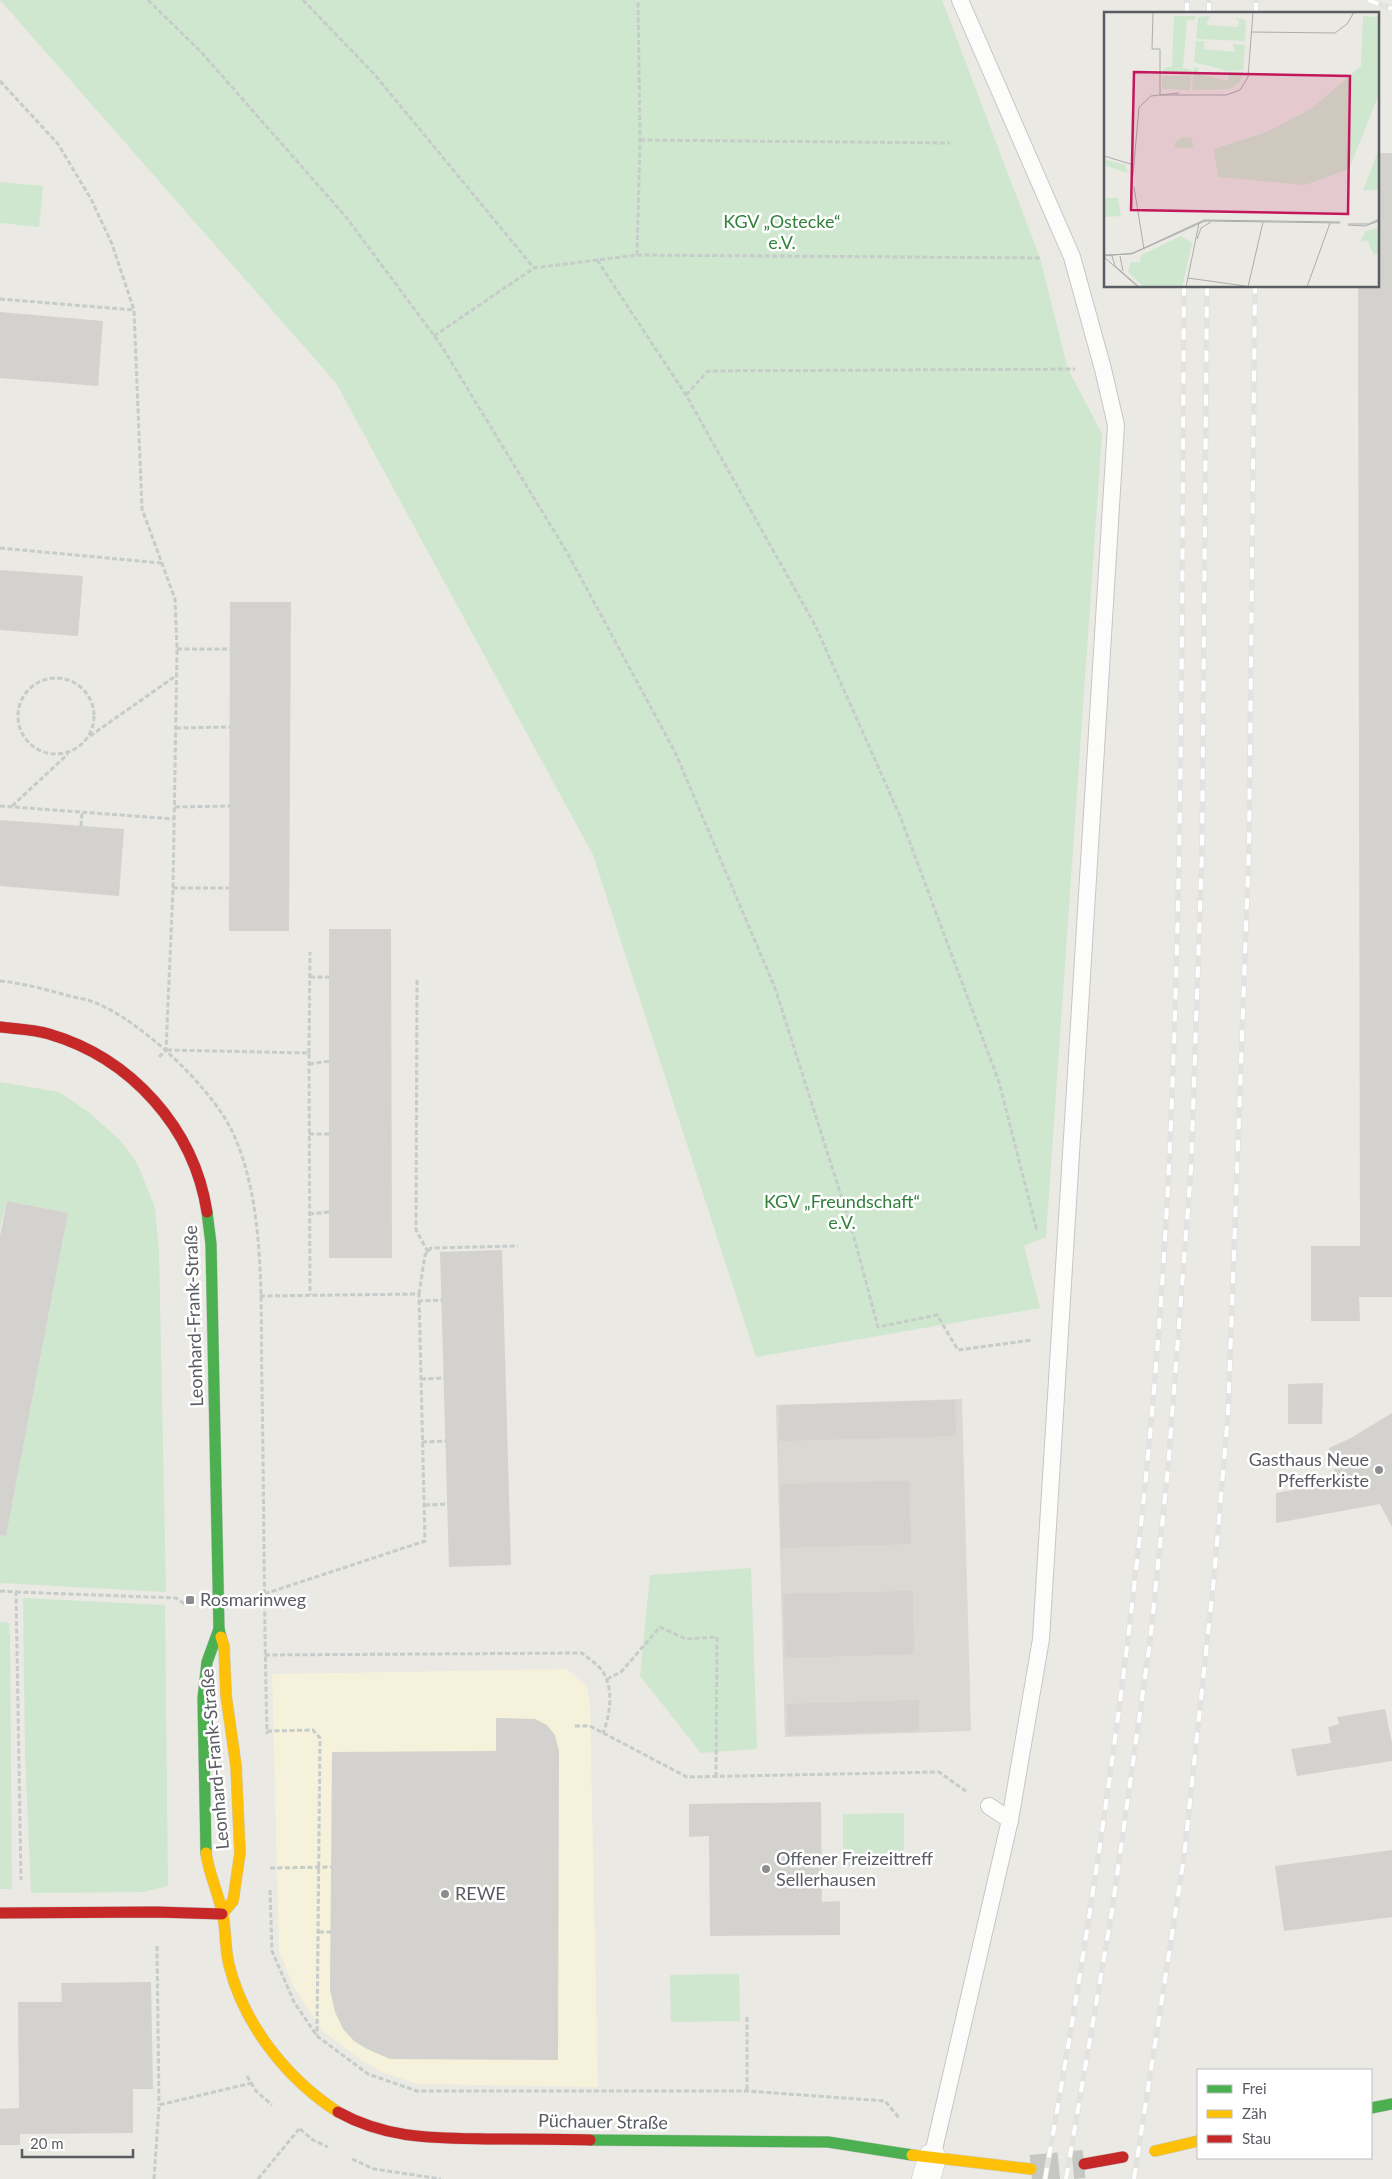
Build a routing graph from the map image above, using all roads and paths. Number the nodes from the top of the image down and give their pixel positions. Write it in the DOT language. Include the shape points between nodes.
graph roads {
  1 [pos="148,0"];
  2 [pos="303,0"];
  3 [pos="638,0"];
  4 [pos="960,0"];
  5 [pos="0,81"];
  6 [pos="640,140"];
  7 [pos="950,143"];
  8 [pos="637,255"];
  9 [pos="1040,258"];
  10 [pos="597,260"];
  11 [pos="534,268"];
  12 [pos="0,299"];
  13 [pos="134,310"];
  14 [pos="434,336"];
  15 [pos="1068,369"];
  16 [pos="686,395"];
  17 [pos="0,548"];
  18 [pos="161,563"];
  19 [pos="230,648"];
  20 [pos="178,649"];
  21 [pos="177,674"];
  22 [pos="230,727"];
  23 [pos="176,728"];
  24 [pos="89,737"];
  25 [pos="68,753"];
  26 [pos="0,806"];
  27 [pos="230,806"];
  28 [pos="12,807"];
  29 [pos="175,807"];
  30 [pos="82,812"];
  31 [pos="174,819"];
  32 [pos="81,826"];
  33 [pos="173,888"];
  34 [pos="229,888"];
  35 [pos="310,952"];
  36 [pos="310,977"];
  37 [pos="329,977"];
  38 [pos="417,980"];
  39 [pos="0,1027"];
  40 [pos="166,1050"];
  41 [pos="309,1053"];
  42 [pos="330,1061"];
  43 [pos="309,1064"];
  44 [pos="134,1081"];
  45 [pos="309,1134"];
  46 [pos="330,1134"];
  47 [pos="330,1212"];
  48 [pos="309,1214"];
  49 [pos="1038,1238"];
  50 [pos="518,1246"];
  51 [pos="428,1252"];
  52 [pos="419,1294"];
  53 [pos="310,1295"];
  54 [pos="260,1296"];
  55 [pos="442,1300"];
  56 [pos="418,1301"];
  57 [pos="1060,1336"];
  58 [pos="444,1378"];
  59 [pos="421,1379"];
  60 [pos="446,1441"];
  61 [pos="422,1442"];
  62 [pos="448,1504"];
  63 [pos="425,1505"];
  64 [pos="0,1591"];
  65 [pos="16,1592"];
  66 [pos="264,1594"];
  67 [pos="176,1598"];
  68 [pos="219,1629"];
  69 [pos="607,1679"];
  70 [pos="205,1685"];
  71 [pos="226,1686"];
  72 [pos="575,1726"];
  73 [pos="267,1731"];
  74 [pos="603,1733"];
  75 [pos="268,1740"];
  76 [pos="716,1776"];
  77 [pos="988,1806"];
  78 [pos="1010,1820"];
  79 [pos="270,1860"];
  80 [pos="331,1867"];
  81 [pos="270,1868"];
  82 [pos="319,1868"];
  83 [pos="270,1877"];
  84 [pos="270,1886"];
  85 [pos="156,1912"];
  86 [pos="0,1913"];
  87 [pos="21,1913"];
  88 [pos="222,1914"];
  89 [pos="319,1932"];
  90 [pos="330,1932"];
  91 [pos="747,2016"];
  92 [pos="317,2036"];
  93 [pos="290,2075"];
  94 [pos="747,2091"];
  95 [pos="1392,2104"];
  96 [pos="159,2105"];
  97 [pos="1372,2108"];
  98 [pos="300,2129"];
  99 [pos="1197,2141"];
  100 [pos="1155,2151"];
  101 [pos="1123,2157"];
  102 [pos="1084,2164"];
  103 [pos="929,2169"];
  104 [pos="1031,2169"];
  105 [pos="154,2179"];
  106 [pos="258,2179"];
  1 -- 14 [label="path" via="202,53 346,217"];
  2 -- 11 [label="path" via="375,75"];
  3 -- 6 [label="path"];
  4 -- 57 [label="lane" via="1072,257 1116,425"];
  5 -- 13 [label="path" via="58,144 91,198 112,244"];
  6 -- 7 [label="path"];
  6 -- 8 [label="path"];
  8 -- 9 [label="path"];
  8 -- 10 [label="path"];
  10 -- 11 [label="path"];
  10 -- 16 [label="path"];
  11 -- 14 [label="path"];
  12 -- 13 [label="path"];
  13 -- 18 [label="path" via="142,509"];
  14 -- 57 [label="path" via="568,554 676,752 775,988 852,1230 878,1327 937,1315 958,1350"];
  15 -- 16 [label="path" via="708,371"];
  16 -- 49 [label="path" via="815,625 900,816 999,1082"];
  17 -- 18 [label="path"];
  18 -- 20 [label="path" via="175,599"];
  19 -- 20 [label="path"];
  20 -- 21 [label="path"];
  21 -- 23 [label="path"];
  21 -- 24 [label="path"];
  22 -- 23 [label="path"];
  23 -- 29 [label="path"];
  24 -- 25 [label="path" via="81,747"];
  24 -- 25 [label="path" via="94,711 82,688 59,678 36,683 27,691 18,708 18,726 23,737 42,753"];
  25 -- 28 [label="path"];
  26 -- 28 [label="path"];
  27 -- 29 [label="path"];
  28 -- 30 [label="path"];
  29 -- 31 [label="path"];
  30 -- 31 [label="path"];
  30 -- 32 [label="path"];
  31 -- 33 [label="path"];
  33 -- 34 [label="path"];
  33 -- 40 [label="path"];
  35 -- 36 [label="path"];
  36 -- 37 [label="path"];
  36 -- 41 [label="path"];
  38 -- 51 [label="path" via="416,1230"];
  39 -- 44 [label="street, Leonhard-Frank-Straße" via="39,1032 67,1040 93,1052"];
  40 -- 41 [label="path"];
  40 -- 44 [label="path"];
  41 -- 43 [label="path"];
  42 -- 43 [label="path"];
  43 -- 45 [label="path"];
  44 -- 68 [label="street, Leonhard-Frank-Straße" via="158,1103 177,1130 199,1177 208,1219"];
  45 -- 46 [label="path"];
  45 -- 48 [label="path"];
  47 -- 48 [label="path"];
  48 -- 53 [label="path"];
  50 -- 51 [label="path" via="431,1248"];
  51 -- 52 [label="path"];
  52 -- 53 [label="path"];
  52 -- 56 [label="path"];
  53 -- 54 [label="path"];
  55 -- 56 [label="path"];
  56 -- 59 [label="path"];
  57 -- 78 [label="lane" via="1041,1639"];
  58 -- 59 [label="path"];
  59 -- 61 [label="path"];
  60 -- 61 [label="path"];
  61 -- 63 [label="path"];
  62 -- 63 [label="path"];
  63 -- 66 [label="path" via="426,1542"];
  64 -- 65 [label="path"];
  65 -- 67 [label="path"];
  65 -- 87 [label="path"];
  68 -- 70 [label="street, Leonhard-Frank-Straße" via="212,1642"];
  68 -- 71 [label="street, Leonhard-Frank-Straße" via="224,1646"];
  69 -- 73 [label="path" via="602,1670 582,1653 265,1656"];
  69 -- 74 [label="path" via="608,1719"];
  69 -- 76 [label="path" via="621,1672 660,1627 686,1639 717,1637"];
  70 -- 71 [label="lane"];
  70 -- 88 [label="street, Leonhard-Frank-Straße" via="206,1849 212,1886"];
  71 -- 88 [label="street, Leonhard-Frank-Straße" via="236,1766 240,1853 233,1901"];
  72 -- 74 [label="path" via="590,1726"];
  73 -- 75 [label="path"];
  73 -- 82 [label="path" via="314,1730 320,1738"];
  74 -- 76 [label="path" via="687,1777"];
  76 -- 77 [label="path" via="939,1772"];
  77 -- 78 [label="lane"];
  78 -- 103 [label="lane"];
  79 -- 81 [label="path"];
  80 -- 82 [label="path"];
  81 -- 82 [label="path"];
  81 -- 83 [label="path"];
  82 -- 89 [label="path"];
  84 -- 92 [label="path" via="272,1951 294,2002"];
  85 -- 87 [label="street"];
  85 -- 88 [label="street"];
  85 -- 96 [label="path"];
  86 -- 87 [label="street"];
  88 -- 93 [label="street, Leonhard-Frank-Straße" via="228,1963 241,2003"];
  89 -- 90 [label="path"];
  89 -- 92 [label="path"];
  91 -- 94 [label="path"];
  92 -- 94 [label="path" via="368,2074 416,2091"];
  93 -- 96 [label="path"];
  93 -- 103 [label="street, Püchauer Straße" via="319,2100 352,2119 387,2132 426,2138 828,2142"];
  94 -- 103 [label="path" via="885,2101"];
  95 -- 97 [label="street"];
  96 -- 105 [label="path"];
  98 -- 106 [label="path"];
  99 -- 100 [label="street"];
  101 -- 102 [label="street"];
  103 -- 104 [label="street, Püchauer Straße"];
}
